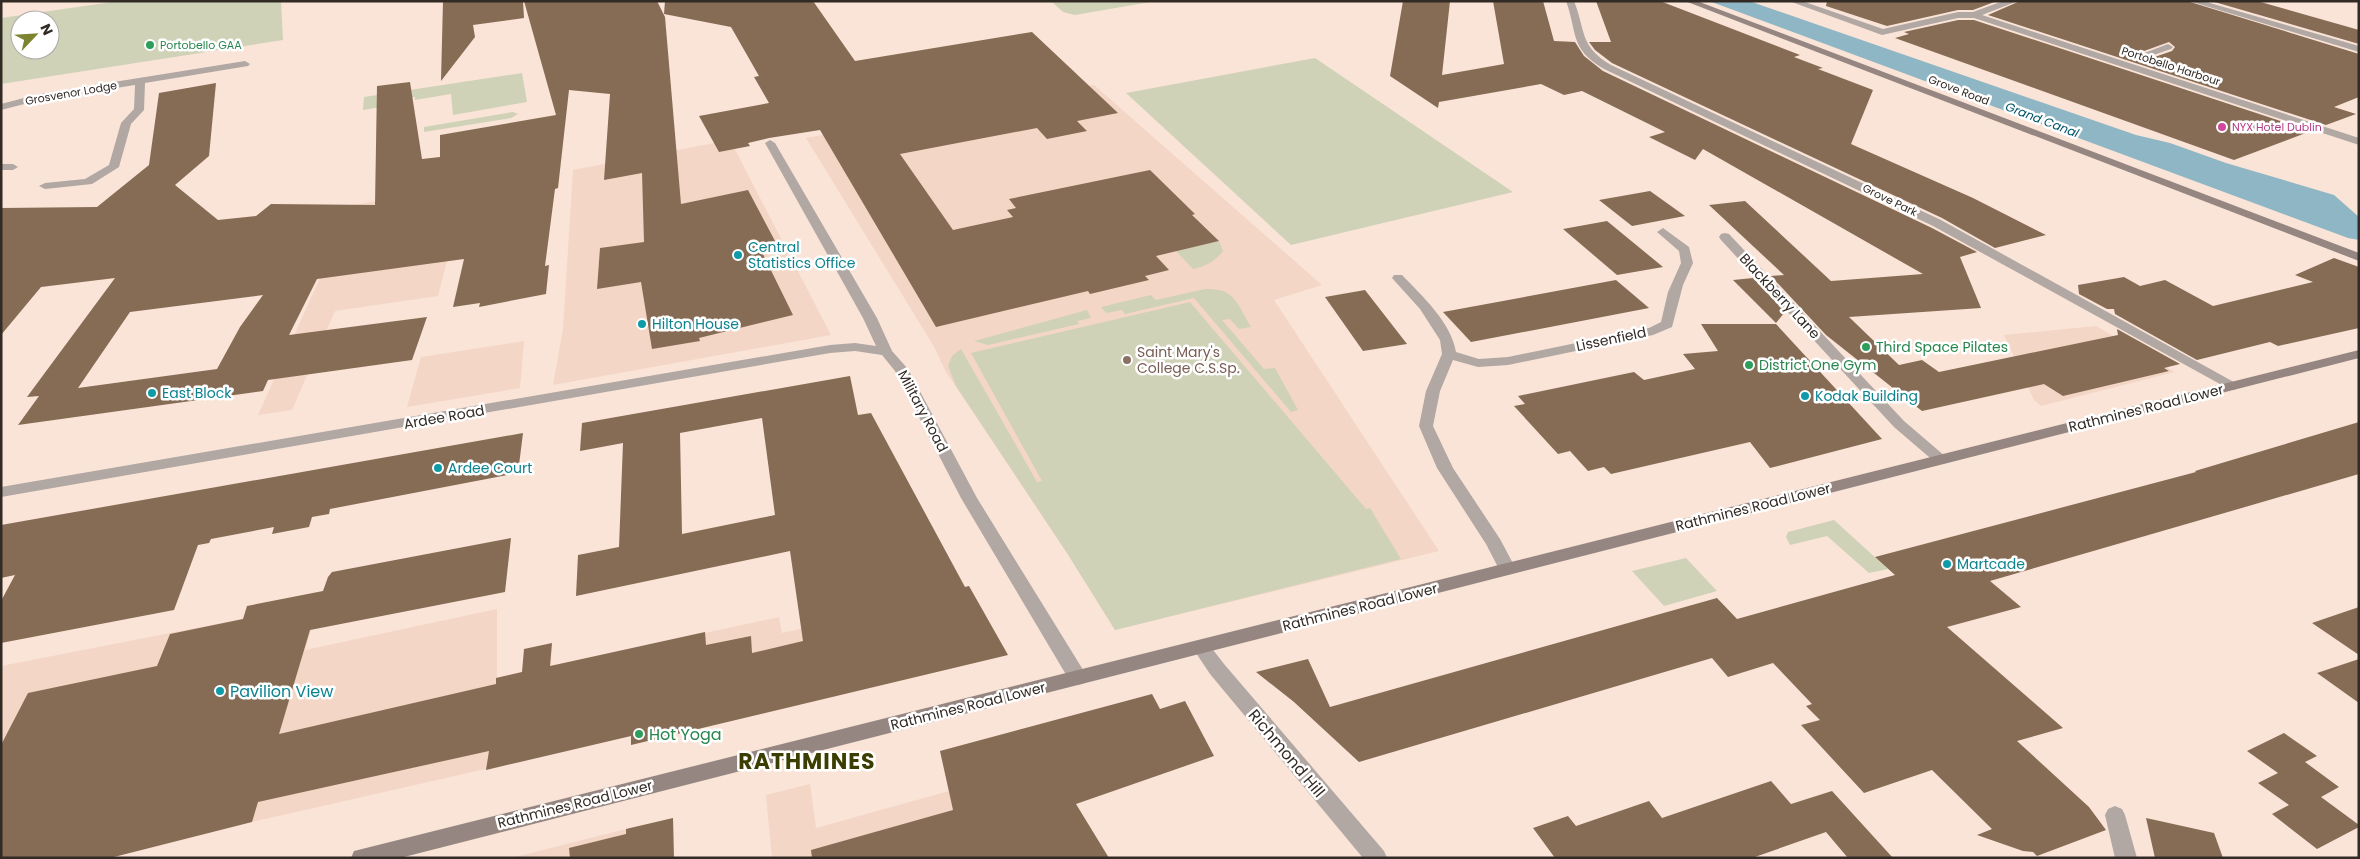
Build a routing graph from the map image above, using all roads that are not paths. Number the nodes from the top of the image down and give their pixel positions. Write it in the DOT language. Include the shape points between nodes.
graph roads {
  1 [pos="1570,1"];
  2 [pos="1689,1"];
  3 [pos="2014,1"];
  4 [pos="2195,1"];
  5 [pos="1799,2"];
  6 [pos="1975,15"];
  7 [pos="2168,47"];
  8 [pos="2359,49"];
  9 [pos="2135,58"];
  10 [pos="245,64"];
  11 [pos="140,82"];
  12 [pos="1,107"];
  13 [pos="2359,142"];
  14 [pos="770,143"];
  15 [pos="45,186"];
  16 [pos="1663,232"];
  17 [pos="1725,237"];
  18 [pos="2359,257"];
  19 [pos="1398,278"];
  20 [pos="886,352"];
  21 [pos="1449,354"];
  22 [pos="2359,354"];
  23 [pos="2234,386"];
  24 [pos="1941,460"];
  25 [pos="1,492"];
  26 [pos="1507,569"];
  27 [pos="1201,647"];
  28 [pos="1078,678"];
  29 [pos="2115,816"];
  30 [pos="362,858"];
  31 [pos="1376,858"];
  32 [pos="2126,858"];
  1 -- 23 [label="street, Grove Park" via="1581,42 1588,53 1600,62 1937,223"];
  2 -- 18 [label="main road, Grove Road"];
  3 -- 6 [label="street"];
  4 -- 8 [label="street"];
  5 -- 6 [label="street" via="1882,32 1958,15"];
  6 -- 13 [label="street, Portobello Harbour"];
  7 -- 9 [label="street"];
  10 -- 11 [label="street, Grosvenor Lodge"];
  11 -- 12 [label="street, Grosvenor Lodge" via="39,96"];
  11 -- 15 [label="street" via="139,110 126,123 114,167 88,182"];
  14 -- 20 [label="street, Military Road" via="870,318"];
  16 -- 21 [label="street, Lissenfield" via="1685,250 1688,263 1671,297 1667,324 1654,330 1508,360 1478,363"];
  17 -- 24 [label="street, Blackberry Lane" via="1899,424"];
  19 -- 21 [label="street" via="1425,306 1447,340"];
  20 -- 25 [label="street, Ardee Road" via="855,347 830,349"];
  20 -- 28 [label="street, Military Road" via="901,369 969,498"];
  21 -- 26 [label="street" via="1433,391 1426,426 1446,468"];
  22 -- 23 [label="main road, Rathmines Road Lower"];
  23 -- 24 [label="main road, Rathmines Road Lower"];
  24 -- 26 [label="main road, Rathmines Road Lower"];
  26 -- 27 [label="main road, Rathmines Road Lower"];
  27 -- 28 [label="main road, Rathmines Road Lower"];
  27 -- 31 [label="street, Richmond Hill"];
  28 -- 30 [label="main road, Rathmines Road Lower"];
  29 -- 32 [label="street"];
}
